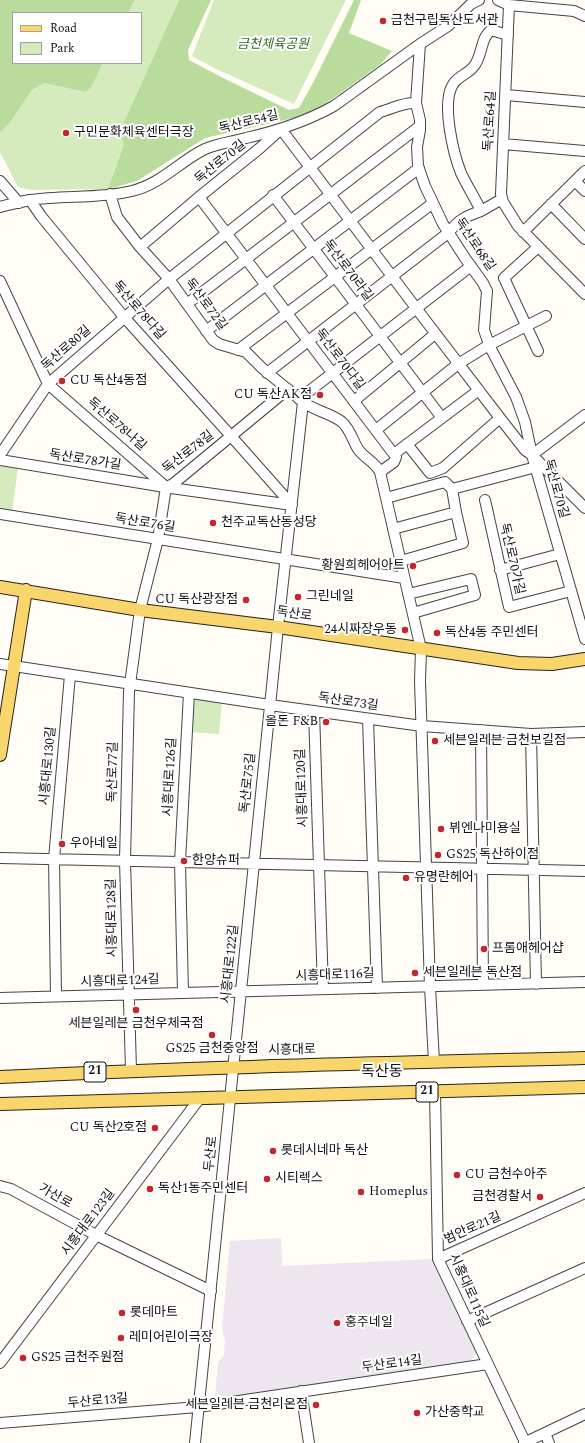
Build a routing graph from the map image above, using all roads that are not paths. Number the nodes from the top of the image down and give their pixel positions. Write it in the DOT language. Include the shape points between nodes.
graph roads {
  1 [pos="479,0"];
  2 [pos="498,0"];
  3 [pos="509,5"];
  4 [pos="585,16"];
  5 [pos="508,35"];
  6 [pos="420,44"];
  7 [pos="506,95"];
  8 [pos="585,102"];
  9 [pos="416,103"];
  10 [pos="420,126"];
  11 [pos="281,129"];
  12 [pos="503,144"];
  13 [pos="585,151"];
  14 [pos="309,167"];
  15 [pos="419,168"];
  16 [pos="585,171"];
  17 [pos="0,180"];
  18 [pos="575,181"];
  19 [pos="585,191"];
  20 [pos="110,194"];
  21 [pos="274,195"];
  22 [pos="330,195"];
  23 [pos="199,197"];
  24 [pos="502,199"];
  25 [pos="30,200"];
  26 [pos="19,203"];
  27 [pos="433,203"];
  28 [pos="551,204"];
  29 [pos="0,206"];
  30 [pos="481,211"];
  31 [pos="350,221"];
  32 [pos="294,222"];
  33 [pos="523,232"];
  34 [pos="226,233"];
  35 [pos="448,233"];
  36 [pos="585,239"];
  37 [pos="140,247"];
  38 [pos="538,247"];
  39 [pos="314,248"];
  40 [pos="371,250"];
  41 [pos="246,259"];
  42 [pos="471,266"];
  43 [pos="392,276"];
  44 [pos="335,277"];
  45 [pos="169,279"];
  46 [pos="0,282"];
  47 [pos="266,285"];
  48 [pos="585,294"];
  49 [pos="187,304"];
  50 [pos="356,304"];
  51 [pos="416,308"];
  52 [pos="287,313"];
  53 [pos="546,316"];
  54 [pos="124,317"];
  55 [pos="526,326"];
  56 [pos="206,331"];
  57 [pos="435,334"];
  58 [pos="379,336"];
  59 [pos="308,341"];
  60 [pos="489,344"];
  61 [pos="238,350"];
  62 [pos="538,351"];
  63 [pos="400,363"];
  64 [pos="458,364"];
  65 [pos="332,372"];
  66 [pos="267,373"];
  67 [pos="48,384"];
  68 [pos="288,389"];
  69 [pos="479,390"];
  70 [pos="423,392"];
  71 [pos="301,400"];
  72 [pos="354,401"];
  73 [pos="585,415"];
  74 [pos="442,418"];
  75 [pos="500,418"];
  76 [pos="376,430"];
  77 [pos="231,436"];
  78 [pos="407,444"];
  79 [pos="394,454"];
  80 [pos="0,455"];
  81 [pos="532,455"];
  82 [pos="0,460"];
  83 [pos="536,468"];
  84 [pos="380,472"];
  85 [pos="166,486"];
  86 [pos="452,489"];
  87 [pos="386,498"];
  88 [pos="485,500"];
  89 [pos="292,506"];
  90 [pos="585,508"];
  91 [pos="456,512"];
  92 [pos="0,514"];
  93 [pos="393,529"];
  94 [pos="158,539"];
  95 [pos="560,554"];
  96 [pos="286,559"];
  97 [pos="400,561"];
  98 [pos="500,570"];
  99 [pos="404,578"];
  100 [pos="0,587"];
  101 [pos="26,590"];
  102 [pos="571,591"];
  103 [pos="408,594"];
  104 [pos="140,610"];
  105 [pos="413,613"];
  106 [pos="278,627"];
  107 [pos="585,639"];
  108 [pos="421,649"];
  109 [pos="585,659"];
  110 [pos="0,664"];
  111 [pos="14,666"];
  112 [pos="70,675"];
  113 [pos="130,684"];
  114 [pos="189,693"];
  115 [pos="270,705"];
  116 [pos="314,711"];
  117 [pos="368,719"];
  118 [pos="422,726"];
  119 [pos="481,730"];
  120 [pos="585,732"];
  121 [pos="531,734"];
  122 [pos="0,755"];
  123 [pos="0,858"];
  124 [pos="54,859"];
  125 [pos="125,861"];
  126 [pos="180,862"];
  127 [pos="254,864"];
  128 [pos="319,865"];
  129 [pos="373,866"];
  130 [pos="426,867"];
  131 [pos="482,869"];
  132 [pos="533,870"];
  133 [pos="585,871"];
  134 [pos="585,982"];
  135 [pos="536,984"];
  136 [pos="484,985"];
  137 [pos="430,986"];
  138 [pos="377,988"];
  139 [pos="323,989"];
  140 [pos="241,992"];
  141 [pos="183,993"];
  142 [pos="128,994"];
  143 [pos="56,996"];
  144 [pos="0,998"];
  145 [pos="585,1058"];
  146 [pos="434,1062"];
  147 [pos="234,1067"];
  148 [pos="131,1070"];
  149 [pos="0,1077"];
  150 [pos="585,1087"];
  151 [pos="434,1091"];
  152 [pos="231,1097"];
  153 [pos="200,1098"];
  154 [pos="0,1104"];
  155 [pos="0,1186"];
  156 [pos="585,1193"];
  157 [pos="96,1235"];
  158 [pos="438,1259"];
  159 [pos="585,1268"];
  160 [pos="210,1291"];
  161 [pos="467,1321"];
  162 [pos="0,1363"];
  163 [pos="488,1364"];
  164 [pos="300,1391"];
  165 [pos="198,1406"];
  166 [pos="585,1414"];
  167 [pos="0,1423"];
  168 [pos="545,1433"];
  169 [pos="195,1443"];
  170 [pos="309,1443"];
  171 [pos="524,1443"];
  172 [pos="549,1443"];
  1 -- 6 [label="street, 독산로54길" via="471,4 448,26"];
  2 -- 3 [label="street"];
  3 -- 4 [label="street" via="574,11"];
  3 -- 5 [label="street, 독산로64길"];
  5 -- 7 [label="street, 독산로64길"];
  5 -- 30 [label="street" via="491,30 484,40 476,64 452,85 447,110 461,172"];
  6 -- 9 [label="street, 독산로68길"];
  6 -- 11 [label="street, 독산로54길" via="334,106"];
  7 -- 8 [label="street"];
  7 -- 12 [label="street, 독산로64길"];
  9 -- 10 [label="street, 독산로68길"];
  9 -- 14 [label="street" via="405,103 380,112"];
  10 -- 15 [label="street, 독산로68길" via="416,147"];
  10 -- 22 [label="street"];
  11 -- 14 [label="street, 독산로70길"];
  11 -- 20 [label="street, 독산로54길" via="204,149 145,187"];
  11 -- 23 [label="street, 독산로70길"];
  12 -- 13 [label="street"];
  12 -- 24 [label="street, 독산로64길"];
  14 -- 21 [label="street"];
  14 -- 22 [label="street, 독산로70길"];
  15 -- 27 [label="street, 독산로68길"];
  15 -- 31 [label="street"];
  16 -- 18 [label="street"];
  17 -- 26 [label="street"];
  18 -- 19 [label="street"];
  18 -- 28 [label="street"];
  20 -- 25 [label="street, 독산로54길"];
  20 -- 37 [label="street, 독산로72길" via="117,217"];
  21 -- 32 [label="street, 독산로70라길"];
  21 -- 34 [label="street"];
  22 -- 31 [label="street, 독산로70길"];
  22 -- 32 [label="street"];
  23 -- 34 [label="street, 독산로70다길"];
  23 -- 37 [label="street, 독산로70길"];
  24 -- 30 [label="street"];
  24 -- 33 [label="street, 독산로64길"];
  25 -- 26 [label="street, 독산로54길"];
  25 -- 54 [label="street, 독산로78다길"];
  26 -- 29 [label="street, 독산로54길"];
  27 -- 35 [label="street, 독산로68길"];
  27 -- 40 [label="street"];
  28 -- 33 [label="street"];
  28 -- 36 [label="street"];
  30 -- 35 [label="street" via="459,220"];
  31 -- 39 [label="street"];
  31 -- 40 [label="street, 독산로70길"];
  32 -- 39 [label="street, 독산로70라길"];
  32 -- 41 [label="street"];
  33 -- 38 [label="street, 독산로64길"];
  34 -- 41 [label="street, 독산로70다길"];
  34 -- 45 [label="street, 독산로72길"];
  35 -- 42 [label="street, 독산로68길"];
  35 -- 43 [label="street"];
  37 -- 45 [label="street, 독산로72길"];
  38 -- 48 [label="street, 독산로64길"];
  38 -- 55 [label="street" via="504,278"];
  39 -- 44 [label="street, 독산로70라길"];
  39 -- 47 [label="street"];
  40 -- 43 [label="street, 독산로70길"];
  40 -- 44 [label="street"];
  41 -- 47 [label="street, 독산로70다길"];
  41 -- 49 [label="street"];
  42 -- 51 [label="street"];
  42 -- 60 [label="street, 독산로68길" via="487,291 484,330"];
  43 -- 50 [label="street"];
  43 -- 51 [label="street, 독산로70길"];
  44 -- 50 [label="street, 독산로70라길"];
  44 -- 52 [label="street"];
  45 -- 49 [label="street, 독산로72길"];
  45 -- 54 [label="street, 독산로80길"];
  46 -- 67 [label="street"];
  47 -- 52 [label="street, 독산로70다길"];
  47 -- 56 [label="street"];
  49 -- 56 [label="street, 독산로72길"];
  50 -- 58 [label="street, 독산로70라길"];
  50 -- 59 [label="street"];
  51 -- 57 [label="street, 독산로70길"];
  51 -- 58 [label="street"];
  52 -- 59 [label="street, 독산로70다길"];
  52 -- 61 [label="street"];
  53 -- 55 [label="street"];
  54 -- 67 [label="street, 독산로80길"];
  54 -- 77 [label="street, 독산로78다길"];
  55 -- 60 [label="street"];
  55 -- 62 [label="street"];
  56 -- 61 [label="street, 독산로72길" via="219,344"];
  57 -- 63 [label="street"];
  57 -- 64 [label="street, 독산로70길"];
  58 -- 63 [label="street, 독산로70라길"];
  58 -- 65 [label="street"];
  59 -- 65 [label="street, 독산로70다길"];
  59 -- 66 [label="street"];
  60 -- 64 [label="street"];
  60 -- 81 [label="street, 독산로68길" via="516,397 525,422"];
  61 -- 66 [label="street, 독산로72길" via="246,352"];
  63 -- 70 [label="street, 독산로70라길"];
  63 -- 72 [label="street"];
  64 -- 69 [label="street, 독산로70길"];
  64 -- 70 [label="street"];
  65 -- 71 [label="street"];
  65 -- 72 [label="street, 독산로70다길"];
  66 -- 68 [label="street, 독산로72길"];
  67 -- 80 [label="street, 독산로80길"];
  67 -- 85 [label="street, 독산로78나길"];
  68 -- 71 [label="street, 독산로72길"];
  68 -- 77 [label="street, 독산로78길"];
  69 -- 74 [label="street"];
  69 -- 75 [label="street, 독산로70길"];
  70 -- 74 [label="street, 독산로70라길"];
  70 -- 76 [label="street"];
  71 -- 84 [label="street, 독산로72길" via="343,423 358,450"];
  71 -- 89 [label="street, 독산로75길"];
  72 -- 76 [label="street, 독산로70다길"];
  73 -- 81 [label="street"];
  74 -- 78 [label="street"];
  75 -- 78 [label="street" via="443,468 430,473"];
  75 -- 81 [label="street, 독산로70길" via="525,450"];
  76 -- 79 [label="street, 독산로70다길"];
  77 -- 85 [label="street, 독산로78길" via="173,484"];
  77 -- 89 [label="street, 독산로78다길"];
  78 -- 79 [label="street"];
  79 -- 84 [label="street" via="394,462"];
  81 -- 83 [label="street, 독산로70길"];
  81 -- 90 [label="street"];
  82 -- 85 [label="street, 독산로78가길"];
  83 -- 86 [label="street"];
  83 -- 95 [label="street, 독산로70길"];
  84 -- 87 [label="street"];
  85 -- 89 [label="street, 독산로78가길"];
  85 -- 94 [label="street, 독산로78길"];
  86 -- 87 [label="street" via="445,482"];
  86 -- 91 [label="street"];
  87 -- 93 [label="street"];
  88 -- 98 [label="street, 독산로70가길"];
  89 -- 96 [label="street, 독산로75길"];
  91 -- 93 [label="street"];
  91 -- 97 [label="street" via="463,543"];
  92 -- 94 [label="street, 독산로76길"];
  93 -- 97 [label="street"];
  94 -- 96 [label="street, 독산로76길"];
  94 -- 104 [label="street, 독산로78길"];
  95 -- 98 [label="street"];
  95 -- 102 [label="street, 독산로70길"];
  96 -- 99 [label="street"];
  96 -- 106 [label="street, 독산로75길"];
  97 -- 99 [label="street"];
  98 -- 102 [label="street, 독산로70가길" via="509,608"];
  99 -- 103 [label="street"];
  100 -- 101 [label="main road, 독산로"];
  101 -- 104 [label="main road, 독산로"];
  101 -- 111 [label="main road"];
  102 -- 107 [label="street, 독산로70길"];
  103 -- 105 [label="street"];
  103 -- 105 [label="street" via="471,579 475,595"];
  104 -- 106 [label="main road, 독산로"];
  104 -- 113 [label="street, 독산로77길"];
  105 -- 108 [label="street"];
  106 -- 108 [label="main road, 독산로"];
  106 -- 115 [label="street, 독산로75길"];
  108 -- 109 [label="main road, 독산로" via="518,663 552,664"];
  108 -- 118 [label="street"];
  110 -- 111 [label="street"];
  111 -- 112 [label="street"];
  111 -- 122 [label="main road"];
  112 -- 113 [label="street"];
  112 -- 124 [label="street, 시흥대로130길"];
  113 -- 114 [label="street"];
  113 -- 125 [label="street, 독산로77길"];
  114 -- 115 [label="street"];
  114 -- 126 [label="street, 시흥대로126길"];
  115 -- 116 [label="street, 독산로73길"];
  115 -- 127 [label="street, 독산로75길"];
  116 -- 117 [label="street, 독산로73길"];
  116 -- 128 [label="street, 시흥대로120길"];
  117 -- 118 [label="street, 독산로73길"];
  117 -- 129 [label="street"];
  118 -- 119 [label="street, 독산로73길"];
  118 -- 130 [label="street"];
  119 -- 121 [label="street, 독산로73길"];
  119 -- 131 [label="street"];
  120 -- 121 [label="street, 독산로73길"];
  121 -- 132 [label="street"];
  123 -- 124 [label="street"];
  124 -- 125 [label="street"];
  124 -- 143 [label="street, 시흥대로130길"];
  125 -- 126 [label="street"];
  125 -- 142 [label="street, 시흥대로128길"];
  126 -- 127 [label="street"];
  126 -- 141 [label="street, 시흥대로126길"];
  127 -- 128 [label="street"];
  127 -- 140 [label="street, 시흥대로122길"];
  128 -- 129 [label="street"];
  128 -- 139 [label="street, 시흥대로120길"];
  129 -- 130 [label="street"];
  129 -- 138 [label="street"];
  130 -- 131 [label="street"];
  130 -- 137 [label="street"];
  131 -- 132 [label="street"];
  131 -- 136 [label="street"];
  132 -- 133 [label="street"];
  132 -- 135 [label="street"];
  134 -- 135 [label="street, 시흥대로116길"];
  135 -- 136 [label="street, 시흥대로116길"];
  136 -- 137 [label="street, 시흥대로116길"];
  137 -- 138 [label="street, 시흥대로116길"];
  137 -- 146 [label="street"];
  138 -- 139 [label="street, 시흥대로116길"];
  139 -- 140 [label="street, 시흥대로116길"];
  140 -- 141 [label="street, 시흥대로124길"];
  140 -- 147 [label="street, 시흥대로122길"];
  141 -- 142 [label="street, 시흥대로124길"];
  142 -- 143 [label="street, 시흥대로124길"];
  142 -- 148 [label="street, 시흥대로128길"];
  143 -- 144 [label="street, 시흥대로124길"];
  145 -- 146 [label="main road, 시흥대로 / 21"];
  146 -- 147 [label="main road, 시흥대로 / 21"];
  147 -- 148 [label="main road, 시흥대로 / 21"];
  147 -- 152 [label="street, 두산로"];
  148 -- 149 [label="main road, 시흥대로 / 21"];
  150 -- 151 [label="main road, 21"];
  151 -- 152 [label="main road, 21"];
  151 -- 158 [label="street, 시흥대로115길"];
  152 -- 153 [label="main road, 21"];
  152 -- 160 [label="street, 두산로"];
  153 -- 154 [label="main road, 21"];
  153 -- 157 [label="street, 시흥대로123길"];
  155 -- 157 [label="street, 가산로" via="12,1189"];
  156 -- 158 [label="street, 범안로21길"];
  157 -- 160 [label="street"];
  157 -- 162 [label="street, 시흥대로123길"];
  158 -- 161 [label="street, 시흥대로115길"];
  159 -- 161 [label="street"];
  160 -- 165 [label="street, 두산로"];
  161 -- 163 [label="street, 시흥대로115길"];
  163 -- 164 [label="street, 두산로14길"];
  163 -- 171 [label="street, 시흥대로115길"];
  164 -- 165 [label="street, 두산로14길"];
  164 -- 170 [label="street"];
  165 -- 167 [label="street, 두산로13길"];
  165 -- 169 [label="street, 두산로"];
  166 -- 168 [label="street"];
  168 -- 171 [label="street"];
  168 -- 172 [label="street"];
}
